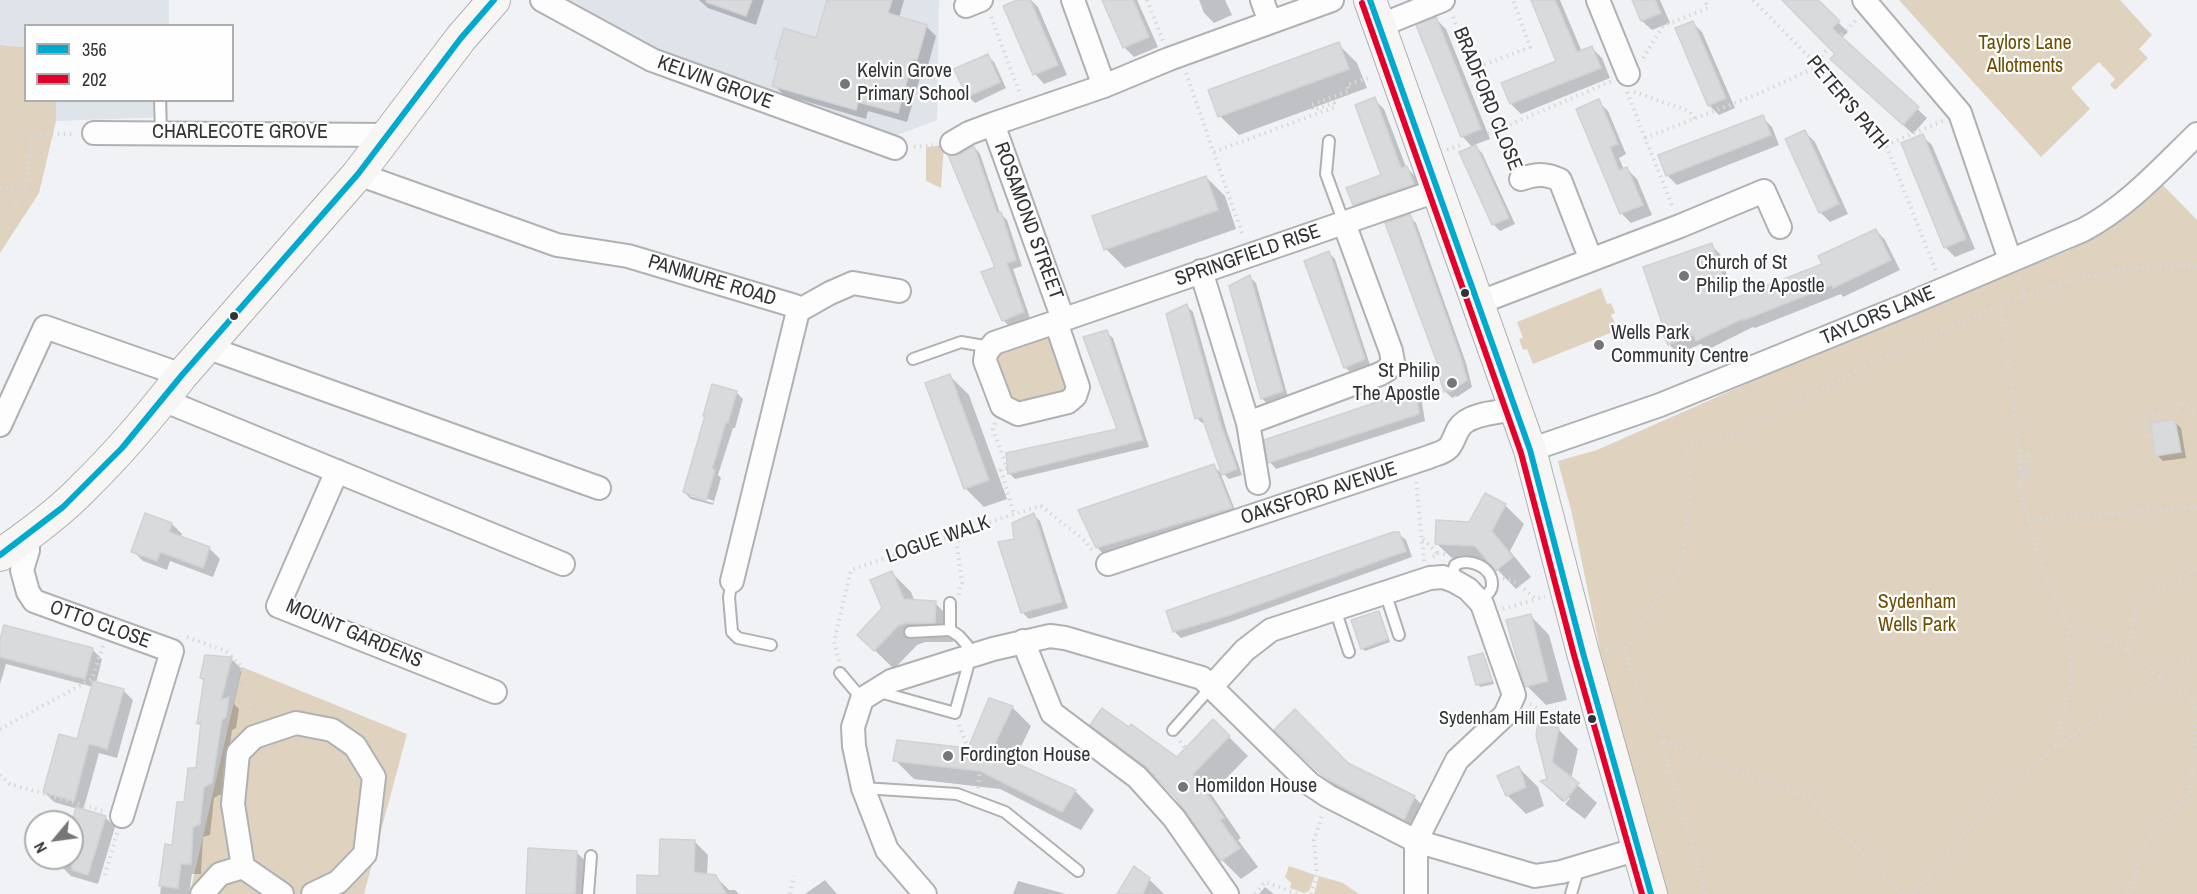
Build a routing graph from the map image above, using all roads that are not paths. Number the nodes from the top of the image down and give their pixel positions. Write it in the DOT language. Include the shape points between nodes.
graph roads {
  1 [pos="494,0"];
  2 [pos="542,0"];
  3 [pos="1073,0"];
  4 [pos="1262,0"];
  5 [pos="1332,0"];
  6 [pos="1598,0"];
  7 [pos="1447,5"];
  8 [pos="1869,6"];
  9 [pos="1375,13"];
  10 [pos="1270,22"];
  11 [pos="1627,82"];
  12 [pos="1104,86"];
  13 [pos="160,102"];
  14 [pos="993,123"];
  15 [pos="161,132"];
  16 [pos="94,133"];
  17 [pos="2197,134"];
  18 [pos="387,135"];
  19 [pos="1329,141"];
  20 [pos="952,143"];
  21 [pos="895,148"];
  22 [pos="358,174"];
  23 [pos="1521,179"];
  24 [pos="1439,190"];
  25 [pos="1344,223"];
  26 [pos="1780,227"];
  27 [pos="1592,260"];
  28 [pos="2010,260"];
  29 [pos="1202,271"];
  30 [pos="899,291"];
  31 [pos="1478,303"];
  32 [pos="798,311"];
  33 [pos="1060,321"];
  34 [pos="206,347"];
  35 [pos="990,347"];
  36 [pos="913,359"];
  37 [pos="182,375"];
  38 [pos="163,400"];
  39 [pos="1516,408"];
  40 [pos="1248,423"];
  41 [pos="0,425"];
  42 [pos="1530,450"];
  43 [pos="338,471"];
  44 [pos="1258,483"];
  45 [pos="599,488"];
  46 [pos="28,536"];
  47 [pos="0,555"];
  48 [pos="563,564"];
  49 [pos="1108,564"];
  50 [pos="1451,580"];
  51 [pos="732,581"];
  52 [pos="1384,592"];
  53 [pos="950,604"];
  54 [pos="1483,608"];
  55 [pos="1335,609"];
  56 [pos="950,630"];
  57 [pos="910,632"];
  58 [pos="1399,635"];
  59 [pos="1023,641"];
  60 [pos="771,645"];
  61 [pos="1349,652"];
  62 [pos="971,656"];
  63 [pos="840,673"];
  64 [pos="1212,686"];
  65 [pos="495,692"];
  66 [pos="869,695"];
  67 [pos="1173,730"];
  68 [pos="863,788"];
  69 [pos="122,816"];
  70 [pos="1416,841"];
  71 [pos="1638,849"];
  72 [pos="591,856"];
  73 [pos="243,867"];
  74 [pos="1579,867"];
  75 [pos="1078,871"];
  76 [pos="202,894"];
  77 [pos="282,894"];
  78 [pos="313,894"];
  79 [pos="588,894"];
  80 [pos="925,894"];
  81 [pos="1227,894"];
  82 [pos="1416,894"];
  83 [pos="1571,894"];
  84 [pos="1651,894"];
  1 -- 18 [label="street"];
  2 -- 21 [label="street, KELVIN GROVE" via="652,60"];
  3 -- 12 [label="street"];
  4 -- 10 [label="street"];
  5 -- 10 [label="street"];
  6 -- 11 [label="street"];
  7 -- 9 [label="street"];
  8 -- 28 [label="street" via="1960,113"];
  9 -- 24 [label="street"];
  10 -- 12 [label="street"];
  12 -- 14 [label="street"];
  13 -- 15 [label="lane"];
  14 -- 20 [label="street"];
  14 -- 33 [label="street, ROSAMOND STREET"];
  15 -- 16 [label="street, CHARLECOTE GROVE"];
  15 -- 18 [label="street, CHARLECOTE GROVE"];
  17 -- 28 [label="street, TAYLORS LANE" via="2104,219"];
  18 -- 22 [label="street"];
  19 -- 25 [label="lane" via="1326,174"];
  22 -- 32 [label="street, PANMURE ROAD" via="557,245 628,256 795,306"];
  22 -- 34 [label="street"];
  23 -- 27 [label="street, BRADFORD CLOSE" via="1538,173 1560,180"];
  24 -- 25 [label="street, SPRINGFIELD RISE"];
  24 -- 31 [label="street"];
  25 -- 29 [label="street, SPRINGFIELD RISE"];
  25 -- 40 [label="street" via="1393,362 1380,374"];
  26 -- 27 [label="street" via="1764,191"];
  27 -- 31 [label="street"];
  28 -- 42 [label="street, TAYLORS LANE" via="1660,405"];
  29 -- 33 [label="street, SPRINGFIELD RISE"];
  29 -- 40 [label="street"];
  30 -- 32 [label="street" via="853,283"];
  31 -- 39 [label="street"];
  32 -- 51 [label="street, PANMURE ROAD"];
  33 -- 35 [label="street, ROSAMOND STREET"];
  33 -- 35 [label="street, ROSAMOND STREET" via="1078,387 1068,402 1018,414 1002,406 985,361"];
  34 -- 37 [label="street"];
  34 -- 45 [label="street"];
  35 -- 36 [label="lane" via="961,342"];
  37 -- 38 [label="street"];
  37 -- 41 [label="street" via="45,327"];
  38 -- 43 [label="street"];
  38 -- 46 [label="street" via="82,490"];
  39 -- 42 [label="street"];
  39 -- 49 [label="street, OAKSFORD AVENUE" via="1473,418 1457,430 1446,449 1414,462"];
  40 -- 44 [label="street"];
  42 -- 71 [label="street"];
  43 -- 48 [label="street"];
  43 -- 65 [label="street, MOUNT GARDENS" via="278,606"];
  46 -- 47 [label="street"];
  46 -- 69 [label="street, OTTO CLOSE" via="22,570 34,601 172,651"];
  50 -- 52 [label="street" via="1425,579"];
  50 -- 54 [label="street" via="1467,589"];
  50 -- 54 [label="lane" via="1455,565 1461,561 1470,561 1484,570 1492,585"];
  51 -- 60 [label="lane" via="732,632 738,638"];
  52 -- 55 [label="street"];
  52 -- 58 [label="lane"];
  53 -- 56 [label="lane"];
  54 -- 70 [label="street" via="1514,695 1505,716 1457,760"];
  55 -- 61 [label="lane"];
  55 -- 64 [label="street" via="1270,630"];
  56 -- 57 [label="lane"];
  56 -- 62 [label="lane" via="967,645"];
  59 -- 62 [label="street"];
  59 -- 64 [label="street" via="1050,636 1065,638 1202,678"];
  59 -- 81 [label="street" via="1052,713 1137,777 1174,818"];
  62 -- 66 [label="street" via="891,681"];
  62 -- 66 [label="lane" via="954,714"];
  63 -- 66 [label="lane"];
  64 -- 67 [label="lane"];
  64 -- 70 [label="street" via="1310,784"];
  66 -- 68 [label="street" via="853,727"];
  68 -- 75 [label="lane" via="957,794 1005,812"];
  68 -- 80 [label="street" via="887,850"];
  70 -- 74 [label="street" via="1535,876"];
  70 -- 82 [label="street"];
  71 -- 74 [label="street"];
  71 -- 84 [label="street"];
  72 -- 79 [label="lane"];
  73 -- 76 [label="street" via="220,874"];
  73 -- 77 [label="street"];
  73 -- 78 [label="street" via="233,804 238,753 254,737 296,723 332,730 355,746 374,777 365,854 338,882"];
  74 -- 83 [label="lane"];
}
